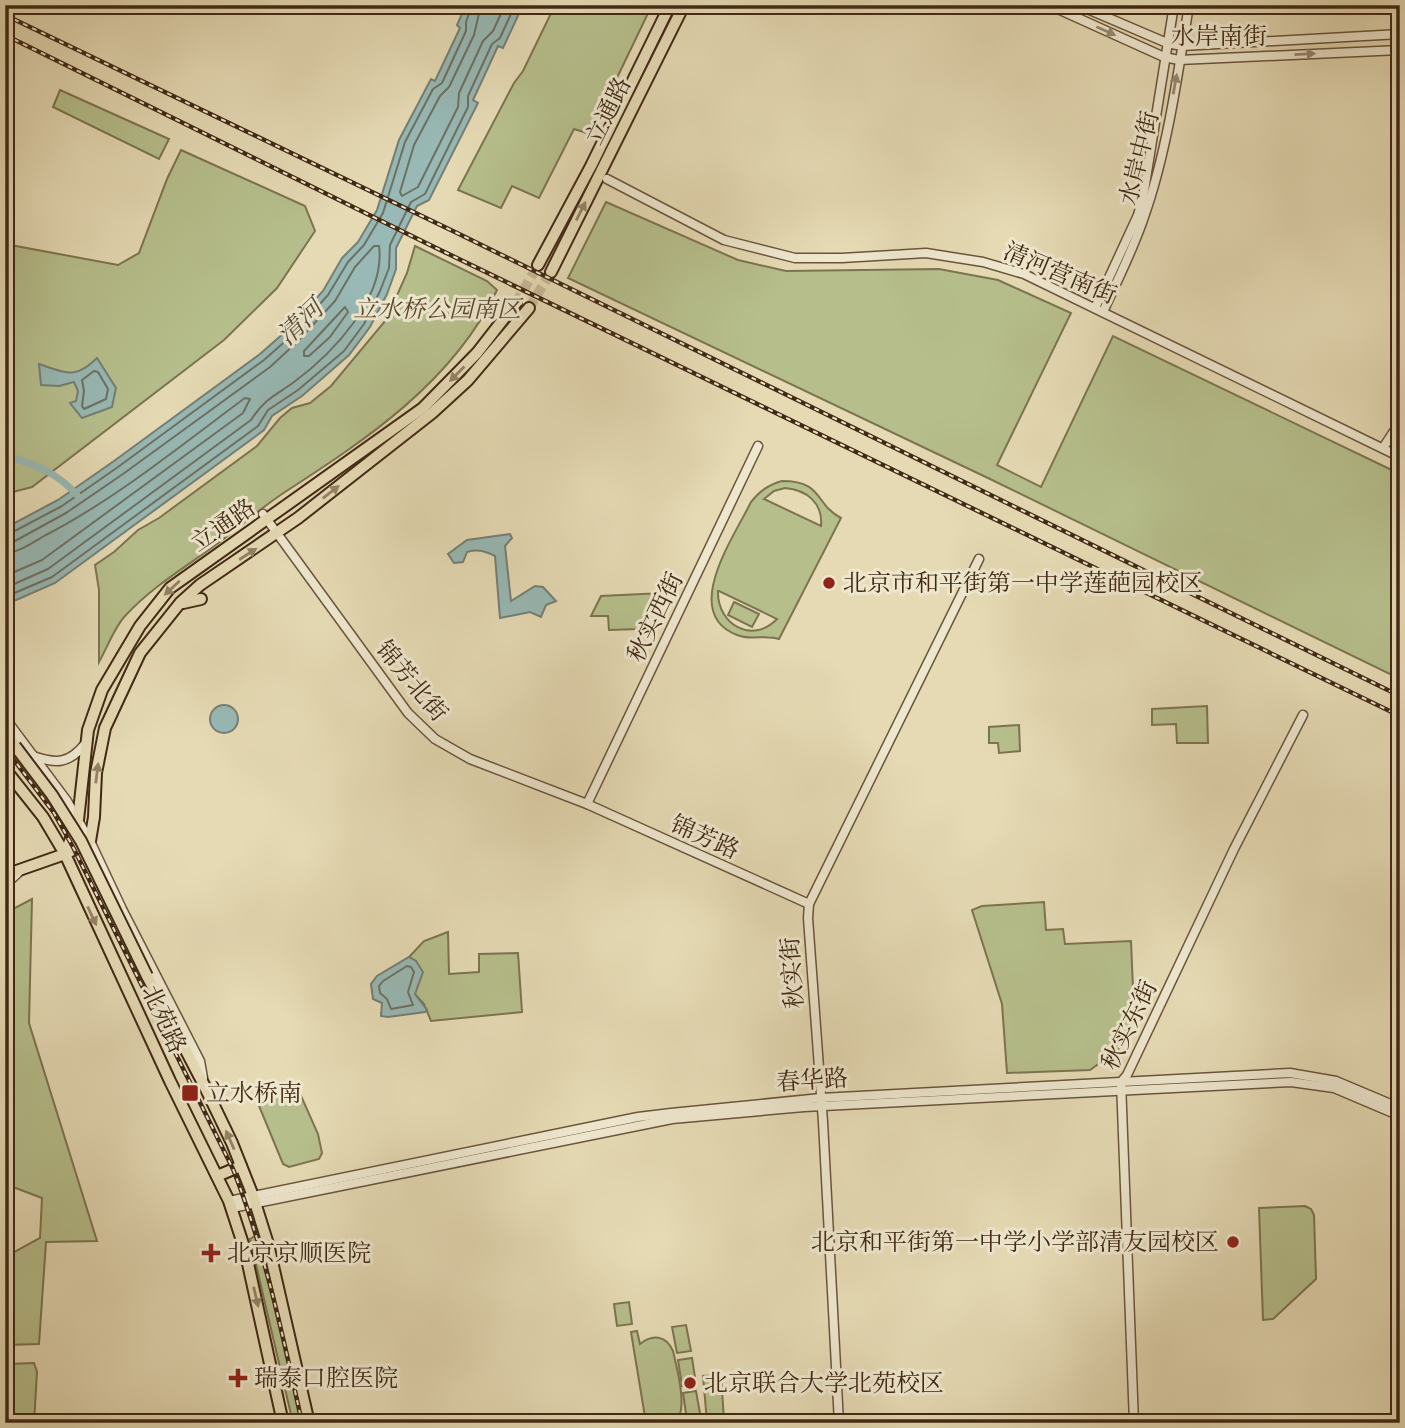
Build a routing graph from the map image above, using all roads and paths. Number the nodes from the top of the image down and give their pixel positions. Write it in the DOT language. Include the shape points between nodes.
graph roads {
  1 [pos="670,5"];
  2 [pos="684,5"];
  3 [pos="1049,5"];
  4 [pos="1078,5"];
  5 [pos="1174,5"];
  6 [pos="1189,5"];
  7 [pos="653,18"];
  8 [pos="1400,34"];
  9 [pos="1167,43"];
  10 [pos="651,44"];
  11 [pos="1182,46"];
  12 [pos="1400,50"];
  13 [pos="1164,57"];
  14 [pos="1179,60"];
  15 [pos="607,179"];
  16 [pos="538,265"];
  17 [pos="551,272"];
  18 [pos="516,303"];
  19 [pos="529,308"];
  20 [pos="1099,310"];
  21 [pos="454,393"];
  22 [pos="443,415"];
  23 [pos="1400,422"];
  24 [pos="758,446"];
  25 [pos="1383,449"];
  26 [pos="1400,457"];
  27 [pos="265,517"];
  28 [pos="277,534"];
  29 [pos="979,559"];
  30 [pos="201,599"];
  31 [pos="180,603"];
  32 [pos="1303,715"];
  33 [pos="5,718"];
  34 [pos="5,732"];
  35 [pos="85,744"];
  36 [pos="33,756"];
  37 [pos="5,769"];
  38 [pos="587,804"];
  39 [pos="78,820"];
  40 [pos="90,841"];
  41 [pos="65,854"];
  42 [pos="24,869"];
  43 [pos="5,876"];
  44 [pos="5,885"];
  45 [pos="809,904"];
  46 [pos="204,1085"];
  47 [pos="1121,1086"];
  48 [pos="821,1102"];
  49 [pos="1400,1108"];
  50 [pos="1400,1116"];
  51 [pos="241,1166"];
  52 [pos="217,1176"];
  53 [pos="254,1199"];
  54 [pos="230,1205"];
  55 [pos="264,1230"];
  56 [pos="241,1236"];
  57 [pos="283,1423"];
  58 [pos="309,1423"];
  59 [pos="839,1423"];
  60 [pos="1134,1423"];
  1 -- 10 [label="main road, 立通路"];
  17 -- 2 [label="main road, 立通路, one-way"];
  3 -- 13 [label="street, 水岸南街, one-way"];
  4 -- 9 [label="street, 水岸南街"];
  5 -- 9 [label="street, 水岸中街"];
  6 -- 11 [label="street, 水岸中街"];
  7 -- 10 [label="main road"];
  8 -- 11 [label="street, 水岸南街"];
  9 -- 11 [label="street, 水岸南街"];
  9 -- 13 [label="street, 水岸中街"];
  10 -- 16 [label="main road, 立通路"];
  11 -- 14 [label="street, 水岸中街"];
  14 -- 12 [label="street, 水岸南街, one-way"];
  13 -- 14 [label="street, 水岸南街"];
  13 -- 20 [label="street, 水岸中街" via="1143,197"];
  20 -- 14 [label="street, 水岸中街, one-way" via="1144,219"];
  15 -- 20 [label="street, 清河营南街" via="724,240 795,258 926,253 964,257 1024,274"];
  18 -- 27 [label="main road, 立通路, one-way" via="477,353 423,408"];
  19 -- 21 [label="main road, 立通路"];
  20 -- 25 [label="street, 清河营南街"];
  21 -- 22 [label="main road"];
  28 -- 21 [label="main road, 立通路, one-way"];
  23 -- 25 [label="street"];
  24 -- 38 [label="street, 秋实西街"];
  25 -- 26 [label="street, 清河营南街"];
  27 -- 28 [label="street, 锦芳北街"];
  27 -- 35 [label="main road, 立通路, one-way" via="170,588 102,690"];
  31 -- 28 [label="main road, 立通路, one-way"];
  28 -- 38 [label="street, 锦芳北街" via="408,713 435,739 470,759"];
  29 -- 45 [label="street, 秋实街"];
  30 -- 31 [label="main road"];
  40 -- 31 [label="main road, 立通路, one-way" via="105,728 139,653"];
  32 -- 47 [label="street, 秋实东街"];
  33 -- 36 [label="street, 北苑路"];
  34 -- 46 [label="main road, 北苑路, bridge" via="81,841"];
  35 -- 36 [label="street" via="75,757 54,762"];
  35 -- 39 [label="main road, 立通路"];
  36 -- 39 [label="street, 北苑路"];
  37 -- 41 [label="main road, 北苑路"];
  38 -- 45 [label="street, 锦芳路"];
  39 -- 40 [label="street, 北苑路"];
  39 -- 41 [label="main road, 立通路"];
  40 -- 41 [label="main road"];
  40 -- 46 [label="street, 北苑路" via="200,1061"];
  41 -- 42 [label="main road"];
  41 -- 52 [label="main road, 北苑路, one-way"];
  42 -- 43 [label="main road"];
  42 -- 44 [label="street"];
  45 -- 48 [label="street, 秋实街"];
  51 -- 46 [label="main road, 北苑路, one-way"];
  47 -- 48 [label="street, 春华路"];
  47 -- 49 [label="street, 春华路" via="1303,1074 1336,1080"];
  47 -- 50 [label="street, 春华路" via="1301,1082 1334,1088"];
  47 -- 60 [label="street, 秋实东街"];
  48 -- 53 [label="street, 春华路" via="638,1117"];
  48 -- 59 [label="street, 秋实街"];
  51 -- 52 [label="main road"];
  51 -- 53 [label="main road, 北苑路"];
  52 -- 54 [label="main road, 北苑路"];
  53 -- 54 [label="street, 春华路"];
  53 -- 55 [label="main road, 北苑路"];
  54 -- 56 [label="main road, 北苑路"];
  55 -- 56 [label="main road"];
  55 -- 58 [label="main road, 北苑路"];
  56 -- 57 [label="main road, 北苑路, one-way"];
}
